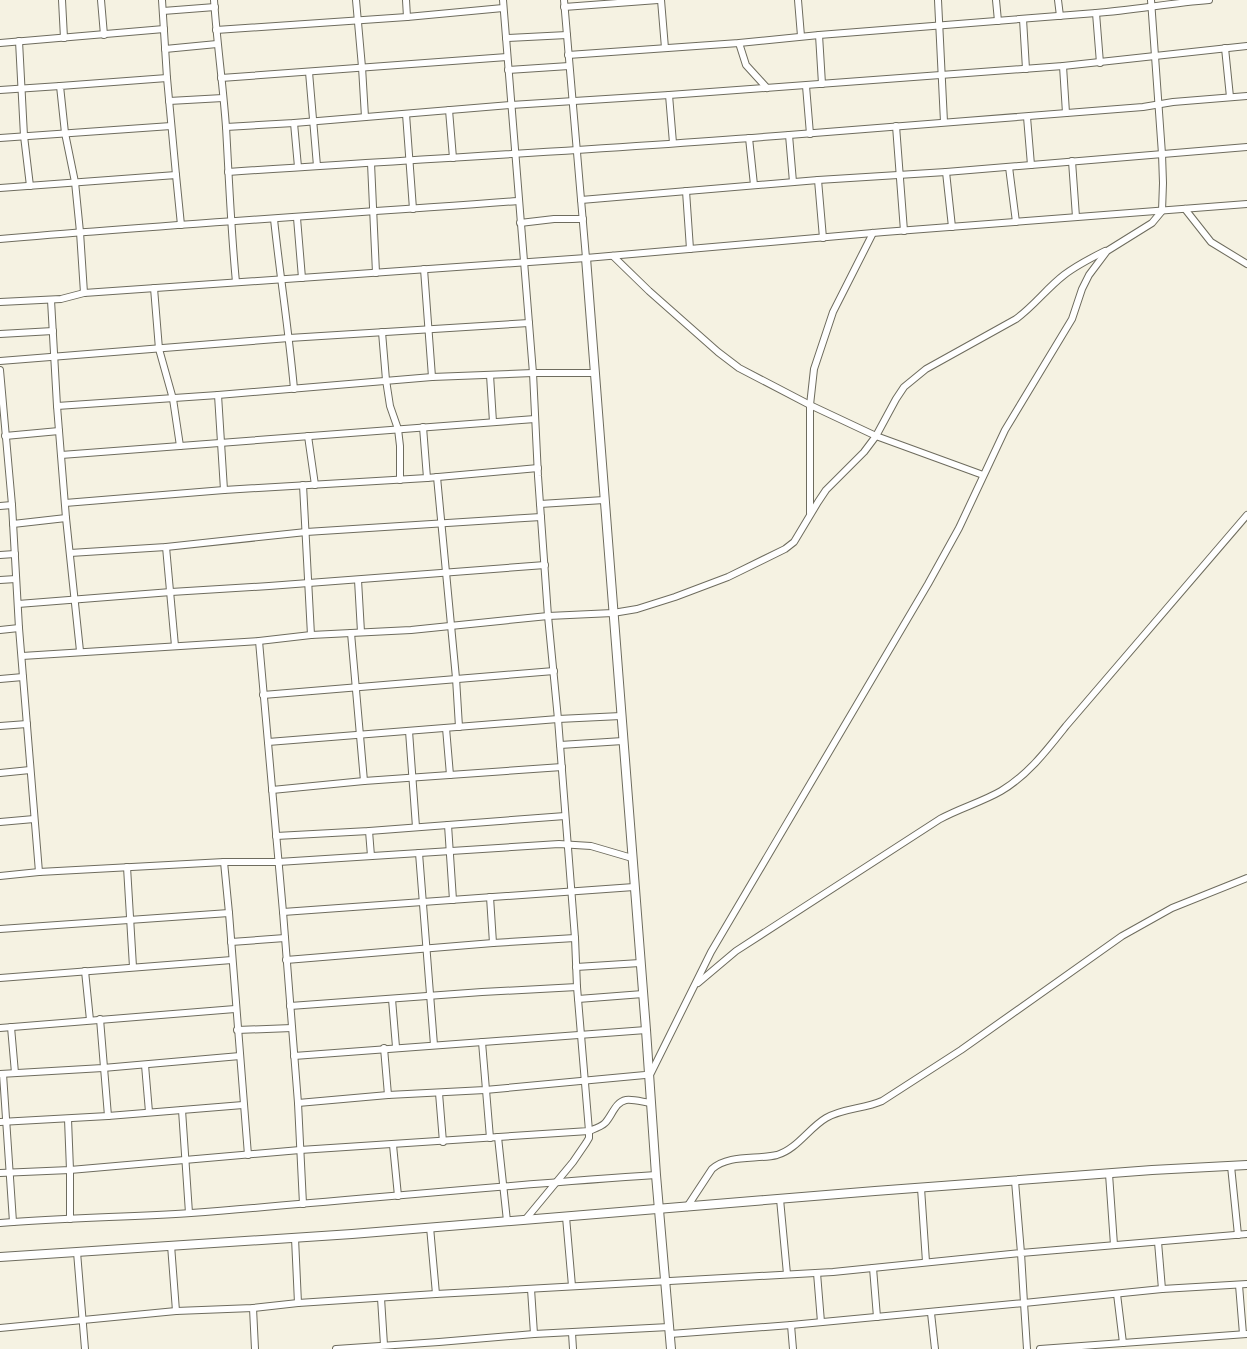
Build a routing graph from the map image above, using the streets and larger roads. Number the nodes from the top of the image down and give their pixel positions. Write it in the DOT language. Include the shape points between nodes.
graph roads {
  1 [pos="62,0"];
  2 [pos="101,0"];
  3 [pos="162,0"];
  4 [pos="356,0"];
  5 [pos="406,0"];
  6 [pos="503,0"];
  7 [pos="564,0"];
  8 [pos="658,0"];
  9 [pos="661,0"];
  10 [pos="798,0"];
  11 [pos="938,0"];
  12 [pos="996,0"];
  13 [pos="1058,0"];
  14 [pos="1209,0"];
  15 [pos="1195,1"];
  16 [pos="214,3"];
  17 [pos="1151,3"];
  18 [pos="564,7"];
  19 [pos="503,8"];
  20 [pos="163,11"];
  21 [pos="1096,13"];
  22 [pos="1060,16"];
  23 [pos="408,17"];
  24 [pos="1024,19"];
  25 [pos="358,20"];
  26 [pos="998,21"];
  27 [pos="939,26"];
  28 [pos="164,29"];
  29 [pos="216,30"];
  30 [pos="104,35"];
  31 [pos="567,35"];
  32 [pos="819,35"];
  33 [pos="801,36"];
  34 [pos="64,38"];
  35 [pos="506,38"];
  36 [pos="19,41"];
  37 [pos="0,43"];
  38 [pos="739,43"];
  39 [pos="217,44"];
  40 [pos="1247,46"];
  41 [pos="665,48"];
  42 [pos="1225,48"];
  43 [pos="165,49"];
  44 [pos="568,55"];
  45 [pos="1154,56"];
  46 [pos="507,58"];
  47 [pos="1100,63"];
  48 [pos="569,66"];
  49 [pos="1063,66"];
  50 [pos="362,67"];
  51 [pos="1026,69"];
  52 [pos="508,70"];
  53 [pos="309,72"];
  54 [pos="942,75"];
  55 [pos="167,78"];
  56 [pos="221,78"];
  57 [pos="822,84"];
  58 [pos="60,86"];
  59 [pos="806,86"];
  60 [pos="22,88"];
  61 [pos="767,88"];
  62 [pos="0,90"];
  63 [pos="668,95"];
  64 [pos="1247,96"];
  65 [pos="1230,97"];
  66 [pos="223,98"];
  67 [pos="169,101"];
  68 [pos="573,101"];
  69 [pos="1158,104"];
  70 [pos="511,105"];
  71 [pos="449,110"];
  72 [pos="1066,113"];
  73 [pos="406,114"];
  74 [pos="365,117"];
  75 [pos="1027,117"];
  76 [pos="313,121"];
  77 [pos="944,122"];
  78 [pos="294,123"];
  79 [pos="171,126"];
  80 [pos="896,126"];
  81 [pos="226,127"];
  82 [pos="65,133"];
  83 [pos="810,134"];
  84 [pos="789,135"];
  85 [pos="24,136"];
  86 [pos="0,138"];
  87 [pos="749,138"];
  88 [pos="673,143"];
  89 [pos="1247,147"];
  90 [pos="576,149"];
  91 [pos="515,153"];
  92 [pos="1162,154"];
  93 [pos="453,158"];
  94 [pos="410,161"];
  95 [pos="1072,161"];
  96 [pos="371,163"];
  97 [pos="1031,165"];
  98 [pos="317,166"];
  99 [pos="298,167"];
  100 [pos="1009,167"];
  101 [pos="228,172"];
  102 [pos="946,172"];
  103 [pos="900,174"];
  104 [pos="176,175"];
  105 [pos="818,180"];
  106 [pos="75,182"];
  107 [pos="793,182"];
  108 [pos="754,185"];
  109 [pos="30,186"];
  110 [pos="0,188"];
  111 [pos="686,191"];
  112 [pos="581,200"];
  113 [pos="518,201"];
  114 [pos="1247,204"];
  115 [pos="413,209"];
  116 [pos="1185,209"];
  117 [pos="1162,211"];
  118 [pos="374,212"];
  119 [pos="1076,217"];
  120 [pos="297,218"];
  121 [pos="274,219"];
  122 [pos="582,219"];
  123 [pos="230,222"];
  124 [pos="1016,222"];
  125 [pos="520,223"];
  126 [pos="181,226"];
  127 [pos="952,227"];
  128 [pos="904,231"];
  129 [pos="80,232"];
  130 [pos="873,234"];
  131 [pos="823,238"];
  132 [pos="0,239"];
  133 [pos="690,249"];
  134 [pos="1107,251"];
  135 [pos="613,256"];
  136 [pos="586,258"];
  137 [pos="523,262"];
  138 [pos="1247,264"];
  139 [pos="424,269"];
  140 [pos="376,273"];
  141 [pos="302,278"];
  142 [pos="280,279"];
  143 [pos="236,282"];
  144 [pos="154,288"];
  145 [pos="84,293"];
  146 [pos="52,300"];
  147 [pos="0,302"];
  148 [pos="529,322"];
  149 [pos="428,329"];
  150 [pos="53,331"];
  151 [pos="382,332"];
  152 [pos="0,334"];
  153 [pos="289,338"];
  154 [pos="159,349"];
  155 [pos="55,356"];
  156 [pos="0,361"];
  157 [pos="0,370"];
  158 [pos="533,373"];
  159 [pos="595,373"];
  160 [pos="490,375"];
  161 [pos="432,377"];
  162 [pos="386,380"];
  163 [pos="294,389"];
  164 [pos="218,395"];
  165 [pos="173,399"];
  166 [pos="810,405"];
  167 [pos="57,406"];
  168 [pos="2,410"];
  169 [pos="535,419"];
  170 [pos="493,422"];
  171 [pos="423,427"];
  172 [pos="398,429"];
  173 [pos="59,431"];
  174 [pos="5,436"];
  175 [pos="308,436"];
  176 [pos="876,436"];
  177 [pos="221,442"];
  178 [pos="180,446"];
  179 [pos="61,455"];
  180 [pos="3,459"];
  181 [pos="538,468"];
  182 [pos="983,475"];
  183 [pos="437,476"];
  184 [pos="427,478"];
  185 [pos="400,480"];
  186 [pos="304,485"];
  187 [pos="315,485"];
  188 [pos="224,490"];
  189 [pos="604,500"];
  190 [pos="65,503"];
  191 [pos="540,504"];
  192 [pos="12,505"];
  193 [pos="0,506"];
  194 [pos="810,514"];
  195 [pos="1247,515"];
  196 [pos="541,517"];
  197 [pos="66,518"];
  198 [pos="442,523"];
  199 [pos="13,524"];
  200 [pos="306,532"];
  201 [pos="166,547"];
  202 [pos="70,553"];
  203 [pos="15,554"];
  204 [pos="0,555"];
  205 [pos="545,565"];
  206 [pos="446,573"];
  207 [pos="16,579"];
  208 [pos="0,580"];
  209 [pos="358,580"];
  210 [pos="308,583"];
  211 [pos="171,592"];
  212 [pos="75,599"];
  213 [pos="18,604"];
  214 [pos="613,613"];
  215 [pos="548,616"];
  216 [pos="452,625"];
  217 [pos="19,628"];
  218 [pos="0,630"];
  219 [pos="361,632"];
  220 [pos="351,633"];
  221 [pos="311,635"];
  222 [pos="259,641"];
  223 [pos="175,646"];
  224 [pos="80,651"];
  225 [pos="22,656"];
  226 [pos="554,671"];
  227 [pos="23,677"];
  228 [pos="0,678"];
  229 [pos="456,678"];
  230 [pos="356,686"];
  231 [pos="263,695"];
  232 [pos="621,716"];
  233 [pos="558,719"];
  234 [pos="27,724"];
  235 [pos="0,726"];
  236 [pos="459,727"];
  237 [pos="446,728"];
  238 [pos="408,731"];
  239 [pos="360,735"];
  240 [pos="623,741"];
  241 [pos="268,742"];
  242 [pos="560,745"];
  243 [pos="562,767"];
  244 [pos="30,770"];
  245 [pos="0,773"];
  246 [pos="450,775"];
  247 [pos="412,777"];
  248 [pos="364,781"];
  249 [pos="272,790"];
  250 [pos="565,816"];
  251 [pos="34,819"];
  252 [pos="0,822"];
  253 [pos="448,825"];
  254 [pos="416,827"];
  255 [pos="369,831"];
  256 [pos="276,836"];
  257 [pos="567,844"];
  258 [pos="449,850"];
  259 [pos="419,853"];
  260 [pos="372,856"];
  261 [pos="632,858"];
  262 [pos="224,862"];
  263 [pos="278,862"];
  264 [pos="127,868"];
  265 [pos="39,872"];
  266 [pos="0,876"];
  267 [pos="1247,878"];
  268 [pos="634,887"];
  269 [pos="571,892"];
  270 [pos="490,897"];
  271 [pos="453,900"];
  272 [pos="423,902"];
  273 [pos="283,912"];
  274 [pos="229,913"];
  275 [pos="131,920"];
  276 [pos="0,929"];
  277 [pos="285,938"];
  278 [pos="575,938"];
  279 [pos="231,942"];
  280 [pos="493,943"];
  281 [pos="427,948"];
  282 [pos="232,960"];
  283 [pos="286,960"];
  284 [pos="640,963"];
  285 [pos="133,967"];
  286 [pos="576,968"];
  287 [pos="85,970"];
  288 [pos="0,978"];
  289 [pos="696,984"];
  290 [pos="578,987"];
  291 [pos="643,994"];
  292 [pos="430,996"];
  293 [pos="392,999"];
  294 [pos="578,999"];
  295 [pos="290,1006"];
  296 [pos="235,1009"];
  297 [pos="100,1019"];
  298 [pos="90,1020"];
  299 [pos="11,1027"];
  300 [pos="0,1028"];
  301 [pos="292,1028"];
  302 [pos="238,1030"];
  303 [pos="646,1030"];
  304 [pos="580,1034"];
  305 [pos="482,1042"];
  306 [pos="434,1044"];
  307 [pos="384,1048"];
  308 [pos="396,1048"];
  309 [pos="240,1056"];
  310 [pos="294,1056"];
  311 [pos="145,1065"];
  312 [pos="103,1068"];
  313 [pos="15,1073"];
  314 [pos="1,1074"];
  315 [pos="648,1074"];
  316 [pos="585,1081"];
  317 [pos="485,1090"];
  318 [pos="439,1093"];
  319 [pos="388,1095"];
  320 [pos="298,1103"];
  321 [pos="651,1103"];
  322 [pos="243,1105"];
  323 [pos="182,1110"];
  324 [pos="149,1112"];
  325 [pos="108,1116"];
  326 [pos="68,1119"];
  327 [pos="3,1122"];
  328 [pos="589,1131"];
  329 [pos="498,1137"];
  330 [pos="490,1138"];
  331 [pos="443,1142"];
  332 [pos="393,1145"];
  333 [pos="300,1150"];
  334 [pos="248,1155"];
  335 [pos="185,1160"];
  336 [pos="1247,1165"];
  337 [pos="1231,1166"];
  338 [pos="70,1170"];
  339 [pos="0,1173"];
  340 [pos="8,1173"];
  341 [pos="1109,1174"];
  342 [pos="656,1176"];
  343 [pos="1015,1181"];
  344 [pos="555,1182"];
  345 [pos="503,1186"];
  346 [pos="921,1188"];
  347 [pos="398,1196"];
  348 [pos="780,1199"];
  349 [pos="303,1204"];
  350 [pos="687,1207"];
  351 [pos="659,1210"];
  352 [pos="189,1213"];
  353 [pos="566,1217"];
  354 [pos="70,1219"];
  355 [pos="525,1220"];
  356 [pos="507,1221"];
  357 [pos="13,1222"];
  358 [pos="0,1223"];
  359 [pos="430,1227"];
  360 [pos="1247,1234"];
  361 [pos="1238,1235"];
  362 [pos="295,1238"];
  363 [pos="1158,1242"];
  364 [pos="171,1245"];
  365 [pos="1114,1246"];
  366 [pos="77,1252"];
  367 [pos="1021,1253"];
  368 [pos="0,1257"];
  369 [pos="926,1262"];
  370 [pos="873,1268"];
  371 [pos="817,1273"];
  372 [pos="787,1274"];
  373 [pos="666,1282"];
  374 [pos="1247,1284"];
  375 [pos="1239,1285"];
  376 [pos="572,1286"];
  377 [pos="531,1289"];
  378 [pos="1162,1290"];
  379 [pos="436,1294"];
  380 [pos="1117,1294"];
  381 [pos="381,1298"];
  382 [pos="298,1303"];
  383 [pos="1024,1303"];
  384 [pos="253,1308"];
  385 [pos="176,1311"];
  386 [pos="931,1313"];
  387 [pos="877,1317"];
  388 [pos="83,1319"];
  389 [pos="821,1322"];
  390 [pos="791,1325"];
  391 [pos="0,1328"];
  392 [pos="669,1330"];
  393 [pos="572,1333"];
  394 [pos="534,1334"];
  395 [pos="1245,1334"];
  396 [pos="1145,1341"];
  397 [pos="1123,1343"];
  398 [pos="384,1346"];
  399 [pos="439,1346"];
  400 [pos="85,1349"];
  401 [pos="255,1349"];
  402 [pos="336,1349"];
  403 [pos="573,1349"];
  404 [pos="671,1349"];
  405 [pos="793,1349"];
  406 [pos="935,1349"];
  407 [pos="1027,1349"];
  408 [pos="1040,1349"];
  409 [pos="1146,1349"];
  1 -- 34 [label="street"];
  2 -- 30 [label="street"];
  3 -- 20 [label="street"];
  4 -- 25 [label="street"];
  5 -- 23 [label="street"];
  6 -- 19 [label="street"];
  7 -- 18 [label="street"];
  8 -- 18 [label="street"];
  9 -- 41 [label="street"];
  10 -- 33 [label="street"];
  11 -- 27 [label="street"];
  12 -- 26 [label="street"];
  13 -- 22 [label="street"];
  14 -- 15 [label="street"];
  15 -- 17 [label="street"];
  16 -- 20 [label="street"];
  16 -- 29 [label="street"];
  17 -- 21 [label="street" via="1126,10"];
  17 -- 45 [label="street"];
  18 -- 31 [label="street"];
  19 -- 23 [label="street"];
  19 -- 35 [label="street"];
  20 -- 28 [label="street"];
  21 -- 22 [label="street"];
  21 -- 47 [label="street"];
  22 -- 24 [label="street"];
  23 -- 25 [label="street"];
  24 -- 26 [label="street"];
  24 -- 51 [label="street"];
  25 -- 29 [label="street"];
  25 -- 50 [label="street"];
  26 -- 27 [label="street"];
  27 -- 32 [label="street"];
  27 -- 54 [label="street"];
  28 -- 30 [label="street"];
  28 -- 43 [label="street"];
  29 -- 39 [label="street"];
  30 -- 34 [label="street"];
  31 -- 35 [label="street"];
  31 -- 44 [label="street"];
  32 -- 33 [label="street"];
  32 -- 57 [label="street"];
  33 -- 38 [label="street"];
  34 -- 36 [label="street"];
  35 -- 46 [label="street"];
  36 -- 37 [label="street"];
  36 -- 60 [label="street"];
  38 -- 41 [label="street"];
  38 -- 61 [label="street" via="746,65"];
  39 -- 43 [label="street"];
  39 -- 56 [label="street"];
  40 -- 42 [label="street"];
  41 -- 44 [label="street"];
  42 -- 45 [label="street"];
  42 -- 65 [label="street"];
  43 -- 55 [label="street"];
  44 -- 48 [label="street"];
  45 -- 47 [label="street"];
  45 -- 69 [label="street"];
  46 -- 50 [label="street"];
  46 -- 52 [label="street"];
  47 -- 49 [label="street"];
  48 -- 52 [label="street"];
  48 -- 68 [label="street"];
  49 -- 51 [label="street"];
  49 -- 72 [label="street"];
  50 -- 53 [label="street"];
  50 -- 74 [label="street"];
  51 -- 54 [label="street"];
  52 -- 70 [label="street"];
  53 -- 56 [label="street"];
  53 -- 76 [label="street"];
  54 -- 57 [label="street"];
  54 -- 77 [label="street"];
  55 -- 58 [label="street"];
  55 -- 67 [label="street"];
  56 -- 66 [label="street"];
  57 -- 59 [label="street"];
  58 -- 60 [label="street"];
  58 -- 82 [label="street"];
  59 -- 61 [label="street"];
  59 -- 83 [label="street"];
  60 -- 62 [label="street"];
  60 -- 85 [label="street"];
  61 -- 63 [label="street"];
  63 -- 68 [label="street"];
  63 -- 88 [label="street"];
  64 -- 65 [label="street"];
  65 -- 69 [label="street"];
  66 -- 67 [label="street"];
  66 -- 81 [label="street"];
  67 -- 79 [label="street"];
  68 -- 70 [label="street"];
  68 -- 90 [label="street"];
  69 -- 72 [label="street" via="1143,108"];
  69 -- 92 [label="street"];
  70 -- 71 [label="street"];
  70 -- 91 [label="street"];
  71 -- 73 [label="street"];
  71 -- 93 [label="street"];
  72 -- 75 [label="street"];
  73 -- 74 [label="street"];
  73 -- 94 [label="street"];
  74 -- 76 [label="street"];
  75 -- 77 [label="street"];
  75 -- 97 [label="street"];
  76 -- 78 [label="street"];
  76 -- 98 [label="street"];
  77 -- 80 [label="street"];
  78 -- 81 [label="street"];
  78 -- 99 [label="street"];
  79 -- 82 [label="street"];
  79 -- 104 [label="street"];
  80 -- 83 [label="street"];
  80 -- 103 [label="street"];
  81 -- 101 [label="street"];
  82 -- 85 [label="street"];
  82 -- 106 [label="street"];
  83 -- 84 [label="street"];
  84 -- 87 [label="street"];
  84 -- 107 [label="street"];
  85 -- 86 [label="street"];
  85 -- 109 [label="street"];
  87 -- 88 [label="street"];
  87 -- 108 [label="street"];
  88 -- 90 [label="street"];
  89 -- 92 [label="street"];
  90 -- 91 [label="street"];
  90 -- 112 [label="street"];
  91 -- 93 [label="street"];
  91 -- 113 [label="street"];
  92 -- 95 [label="street"];
  92 -- 117 [label="street"];
  93 -- 94 [label="street"];
  94 -- 96 [label="street"];
  94 -- 115 [label="street"];
  95 -- 97 [label="street"];
  95 -- 119 [label="street"];
  96 -- 98 [label="street"];
  96 -- 118 [label="street"];
  97 -- 100 [label="street"];
  98 -- 99 [label="street"];
  99 -- 101 [label="street"];
  100 -- 102 [label="street"];
  100 -- 124 [label="street"];
  101 -- 123 [label="street"];
  102 -- 103 [label="street"];
  102 -- 127 [label="street"];
  103 -- 105 [label="street"];
  103 -- 128 [label="street"];
  104 -- 106 [label="street"];
  104 -- 126 [label="street"];
  105 -- 107 [label="street"];
  105 -- 131 [label="street"];
  106 -- 109 [label="street"];
  106 -- 129 [label="street"];
  107 -- 108 [label="street"];
  108 -- 111 [label="street"];
  109 -- 110 [label="street"];
  111 -- 112 [label="street"];
  111 -- 133 [label="street"];
  112 -- 122 [label="street"];
  113 -- 115 [label="street"];
  113 -- 125 [label="street"];
  114 -- 116 [label="street"];
  115 -- 118 [label="street"];
  116 -- 117 [label="street"];
  116 -- 138 [label="street" via="1211,242"];
  117 -- 119 [label="street"];
  117 -- 134 [label="street" via="1152,222"];
  118 -- 120 [label="street"];
  118 -- 140 [label="street"];
  119 -- 124 [label="street"];
  120 -- 121 [label="street"];
  120 -- 141 [label="street"];
  121 -- 123 [label="street"];
  121 -- 142 [label="street"];
  122 -- 125 [label="street"];
  122 -- 136 [label="street"];
  123 -- 126 [label="street"];
  123 -- 143 [label="street"];
  124 -- 127 [label="street"];
  125 -- 137 [label="street"];
  126 -- 129 [label="street"];
  127 -- 128 [label="street"];
  128 -- 130 [label="street"];
  129 -- 132 [label="street"];
  129 -- 145 [label="street"];
  130 -- 131 [label="street"];
  130 -- 166 [label="street" via="833,312 814,369"];
  131 -- 133 [label="street"];
  133 -- 135 [label="street"];
  134 -- 176 [label="street" via="1088,259 1063,275 1016,319 915,377 896,399"];
  134 -- 182 [label="street" via="1089,275 1072,319 1005,430"];
  135 -- 136 [label="street"];
  135 -- 166 [label="street" via="648,291 739,368"];
  136 -- 137 [label="street"];
  136 -- 159 [label="street"];
  137 -- 139 [label="street"];
  137 -- 148 [label="street"];
  139 -- 140 [label="street"];
  139 -- 149 [label="street"];
  140 -- 141 [label="street"];
  141 -- 142 [label="street"];
  142 -- 143 [label="street"];
  142 -- 153 [label="street"];
  143 -- 144 [label="street"];
  144 -- 145 [label="street"];
  144 -- 154 [label="street"];
  145 -- 146 [label="street"];
  146 -- 147 [label="street"];
  146 -- 150 [label="street"];
  148 -- 149 [label="street"];
  148 -- 158 [label="street"];
  149 -- 151 [label="street"];
  149 -- 161 [label="street"];
  150 -- 152 [label="street"];
  150 -- 155 [label="street"];
  151 -- 153 [label="street"];
  151 -- 162 [label="street"];
  153 -- 154 [label="street"];
  153 -- 163 [label="street"];
  154 -- 155 [label="street"];
  154 -- 165 [label="street"];
  155 -- 156 [label="street"];
  155 -- 167 [label="street"];
  157 -- 168 [label="street"];
  158 -- 159 [label="street"];
  158 -- 160 [label="street"];
  158 -- 169 [label="street"];
  159 -- 189 [label="street"];
  160 -- 161 [label="street"];
  160 -- 170 [label="street"];
  161 -- 162 [label="street"];
  162 -- 163 [label="street"];
  162 -- 172 [label="street" via="390,406"];
  163 -- 164 [label="street"];
  164 -- 165 [label="street"];
  164 -- 177 [label="street"];
  165 -- 167 [label="street"];
  165 -- 178 [label="street"];
  166 -- 176 [label="street"];
  166 -- 194 [label="street"];
  167 -- 173 [label="street"];
  168 -- 174 [label="street"];
  169 -- 170 [label="street"];
  169 -- 181 [label="street"];
  170 -- 171 [label="street"];
  171 -- 172 [label="street"];
  171 -- 184 [label="street"];
  172 -- 175 [label="street"];
  172 -- 185 [label="street"];
  173 -- 174 [label="street"];
  173 -- 179 [label="street"];
  174 -- 180 [label="street"];
  175 -- 177 [label="street"];
  175 -- 187 [label="street"];
  176 -- 182 [label="street"];
  176 -- 194 [label="street" via="864,452 826,490"];
  177 -- 178 [label="street"];
  177 -- 188 [label="street"];
  178 -- 179 [label="street"];
  179 -- 190 [label="street"];
  180 -- 192 [label="street"];
  181 -- 183 [label="street"];
  181 -- 191 [label="street"];
  182 -- 289 [label="street" via="959,528 928,584 712,952"];
  183 -- 184 [label="street"];
  183 -- 198 [label="street"];
  184 -- 185 [label="street"];
  185 -- 187 [label="street"];
  186 -- 187 [label="street"];
  186 -- 188 [label="street"];
  186 -- 200 [label="street"];
  188 -- 190 [label="street"];
  189 -- 191 [label="street"];
  189 -- 214 [label="street"];
  190 -- 197 [label="street"];
  191 -- 196 [label="street"];
  192 -- 193 [label="street"];
  192 -- 199 [label="street"];
  194 -- 214 [label="street" via="794,542 766,559 675,597 631,611"];
  195 -- 289 [label="street" via="1045,753 1023,775 997,793 940,819 736,951"];
  196 -- 198 [label="street"];
  196 -- 205 [label="street"];
  197 -- 199 [label="street"];
  197 -- 202 [label="street"];
  198 -- 200 [label="street"];
  198 -- 206 [label="street"];
  199 -- 203 [label="street"];
  200 -- 201 [label="street"];
  200 -- 210 [label="street"];
  201 -- 202 [label="street"];
  201 -- 211 [label="street"];
  202 -- 212 [label="street"];
  203 -- 204 [label="street"];
  203 -- 207 [label="street"];
  205 -- 206 [label="street"];
  205 -- 215 [label="street"];
  206 -- 209 [label="street"];
  206 -- 216 [label="street"];
  207 -- 208 [label="street"];
  207 -- 213 [label="street"];
  209 -- 210 [label="street"];
  209 -- 219 [label="street"];
  210 -- 211 [label="street"];
  210 -- 221 [label="street"];
  211 -- 212 [label="street"];
  211 -- 223 [label="street"];
  212 -- 213 [label="street"];
  212 -- 224 [label="street"];
  213 -- 217 [label="street"];
  214 -- 215 [label="street"];
  214 -- 232 [label="street"];
  215 -- 216 [label="street"];
  215 -- 226 [label="street"];
  216 -- 219 [label="street"];
  216 -- 229 [label="street"];
  217 -- 218 [label="street"];
  217 -- 225 [label="street"];
  219 -- 220 [label="street"];
  220 -- 221 [label="street"];
  220 -- 230 [label="street"];
  221 -- 222 [label="street"];
  222 -- 223 [label="street"];
  222 -- 231 [label="street"];
  223 -- 224 [label="street"];
  224 -- 225 [label="street"];
  225 -- 227 [label="street"];
  226 -- 229 [label="street"];
  226 -- 233 [label="street"];
  227 -- 228 [label="street"];
  227 -- 234 [label="street"];
  229 -- 230 [label="street"];
  229 -- 236 [label="street"];
  230 -- 231 [label="street"];
  230 -- 239 [label="street"];
  231 -- 241 [label="street"];
  232 -- 233 [label="street"];
  232 -- 240 [label="street"];
  233 -- 236 [label="street"];
  233 -- 242 [label="street"];
  234 -- 235 [label="street"];
  234 -- 244 [label="street"];
  236 -- 237 [label="street"];
  237 -- 238 [label="street"];
  237 -- 246 [label="street"];
  238 -- 239 [label="street"];
  238 -- 247 [label="street"];
  239 -- 241 [label="street"];
  239 -- 248 [label="street"];
  240 -- 242 [label="street"];
  240 -- 261 [label="street"];
  241 -- 249 [label="street"];
  242 -- 243 [label="street"];
  243 -- 246 [label="street"];
  243 -- 250 [label="street"];
  244 -- 245 [label="street"];
  244 -- 251 [label="street"];
  246 -- 247 [label="street"];
  247 -- 248 [label="street"];
  247 -- 254 [label="street"];
  248 -- 249 [label="street"];
  249 -- 256 [label="street"];
  250 -- 253 [label="street"];
  250 -- 257 [label="street"];
  251 -- 252 [label="street"];
  251 -- 265 [label="street"];
  253 -- 254 [label="street"];
  253 -- 258 [label="street"];
  254 -- 255 [label="street"];
  255 -- 256 [label="street"];
  255 -- 260 [label="street"];
  256 -- 263 [label="street"];
  257 -- 258 [label="street"];
  257 -- 261 [label="street" via="599,848"];
  257 -- 269 [label="street"];
  258 -- 259 [label="street"];
  258 -- 271 [label="street"];
  259 -- 260 [label="street"];
  259 -- 272 [label="street"];
  260 -- 263 [label="street"];
  261 -- 268 [label="street"];
  262 -- 263 [label="street"];
  262 -- 264 [label="street"];
  262 -- 274 [label="street"];
  263 -- 273 [label="street"];
  264 -- 265 [label="street"];
  264 -- 275 [label="street"];
  265 -- 266 [label="street"];
  267 -- 350 [label="street" via="1172,908 1122,936 961,1050 882,1101 834,1114 819,1122 791,1148 778,1155 723,1161 717,1164"];
  268 -- 269 [label="street"];
  268 -- 284 [label="street"];
  269 -- 270 [label="street"];
  269 -- 278 [label="street"];
  270 -- 271 [label="street"];
  270 -- 280 [label="street"];
  271 -- 272 [label="street"];
  272 -- 273 [label="street"];
  272 -- 281 [label="street"];
  273 -- 277 [label="street"];
  274 -- 275 [label="street"];
  274 -- 279 [label="street"];
  275 -- 276 [label="street"];
  275 -- 285 [label="street"];
  277 -- 279 [label="street"];
  277 -- 283 [label="street"];
  278 -- 280 [label="street"];
  278 -- 286 [label="street"];
  279 -- 282 [label="street"];
  280 -- 281 [label="street"];
  281 -- 283 [label="street"];
  281 -- 292 [label="street"];
  282 -- 285 [label="street"];
  282 -- 296 [label="street"];
  283 -- 295 [label="street"];
  284 -- 286 [label="street"];
  284 -- 291 [label="street"];
  285 -- 287 [label="street"];
  286 -- 290 [label="street"];
  287 -- 288 [label="street"];
  287 -- 298 [label="street"];
  289 -- 315 [label="street" via="653,1070"];
  290 -- 292 [label="street"];
  290 -- 294 [label="street"];
  291 -- 294 [label="street"];
  291 -- 303 [label="street"];
  292 -- 293 [label="street"];
  292 -- 306 [label="street"];
  293 -- 295 [label="street"];
  293 -- 308 [label="street"];
  294 -- 304 [label="street"];
  295 -- 301 [label="street"];
  296 -- 297 [label="street"];
  296 -- 302 [label="street"];
  297 -- 298 [label="street"];
  297 -- 312 [label="street"];
  298 -- 299 [label="street"];
  299 -- 300 [label="street"];
  299 -- 313 [label="street"];
  301 -- 302 [label="street"];
  301 -- 310 [label="street"];
  302 -- 309 [label="street"];
  303 -- 304 [label="street"];
  303 -- 315 [label="street"];
  304 -- 305 [label="street"];
  304 -- 316 [label="street"];
  305 -- 306 [label="street"];
  305 -- 317 [label="street"];
  306 -- 308 [label="street"];
  307 -- 308 [label="street"];
  307 -- 310 [label="street"];
  307 -- 319 [label="street"];
  309 -- 311 [label="street"];
  309 -- 322 [label="street"];
  310 -- 320 [label="street"];
  311 -- 312 [label="street"];
  311 -- 324 [label="street"];
  312 -- 313 [label="street"];
  312 -- 325 [label="street"];
  313 -- 314 [label="street"];
  314 -- 327 [label="street"];
  315 -- 316 [label="street"];
  315 -- 321 [label="street"];
  316 -- 317 [label="street"];
  316 -- 328 [label="street"];
  317 -- 318 [label="street"];
  317 -- 330 [label="street"];
  318 -- 319 [label="street"];
  318 -- 331 [label="street"];
  319 -- 320 [label="street"];
  320 -- 333 [label="street"];
  321 -- 328 [label="street" via="631,1100 621,1102 602,1126"];
  321 -- 342 [label="street"];
  322 -- 323 [label="street"];
  322 -- 334 [label="street"];
  323 -- 324 [label="street"];
  323 -- 335 [label="street"];
  324 -- 325 [label="street"];
  325 -- 326 [label="street"];
  326 -- 327 [label="street"];
  326 -- 338 [label="street"];
  327 -- 340 [label="street"];
  328 -- 329 [label="street"];
  328 -- 344 [label="street" via="586,1143"];
  329 -- 330 [label="street"];
  329 -- 345 [label="street"];
  330 -- 331 [label="street"];
  331 -- 332 [label="street"];
  332 -- 333 [label="street"];
  332 -- 347 [label="street"];
  333 -- 334 [label="street"];
  333 -- 349 [label="street"];
  334 -- 335 [label="street"];
  335 -- 338 [label="street"];
  335 -- 352 [label="street"];
  336 -- 337 [label="street"];
  337 -- 341 [label="street"];
  337 -- 361 [label="street"];
  338 -- 340 [label="street"];
  338 -- 354 [label="street"];
  339 -- 340 [label="street"];
  340 -- 357 [label="street"];
  341 -- 343 [label="street"];
  341 -- 365 [label="street"];
  342 -- 344 [label="street"];
  342 -- 351 [label="street"];
  343 -- 346 [label="street"];
  343 -- 367 [label="street"];
  344 -- 345 [label="street"];
  344 -- 355 [label="street"];
  345 -- 347 [label="street"];
  345 -- 356 [label="street"];
  346 -- 348 [label="street"];
  346 -- 369 [label="street"];
  347 -- 349 [label="street"];
  348 -- 350 [label="street"];
  348 -- 372 [label="street"];
  349 -- 352 [label="street"];
  350 -- 351 [label="street"];
  351 -- 353 [label="street"];
  351 -- 373 [label="street"];
  352 -- 354 [label="street"];
  353 -- 355 [label="street"];
  353 -- 376 [label="street"];
  354 -- 357 [label="street"];
  355 -- 356 [label="street"];
  356 -- 359 [label="street"];
  357 -- 358 [label="street"];
  359 -- 362 [label="street"];
  359 -- 379 [label="street"];
  360 -- 361 [label="street"];
  361 -- 363 [label="street"];
  362 -- 364 [label="street"];
  362 -- 382 [label="street"];
  363 -- 365 [label="street"];
  363 -- 378 [label="street"];
  364 -- 366 [label="street"];
  364 -- 385 [label="street"];
  365 -- 367 [label="street"];
  366 -- 368 [label="street"];
  366 -- 388 [label="street"];
  367 -- 369 [label="street"];
  367 -- 383 [label="street"];
  369 -- 370 [label="street"];
  370 -- 371 [label="street"];
  370 -- 387 [label="street"];
  371 -- 372 [label="street"];
  371 -- 389 [label="street"];
  372 -- 373 [label="street"];
  373 -- 376 [label="street"];
  373 -- 392 [label="street"];
  374 -- 375 [label="street"];
  375 -- 378 [label="street"];
  375 -- 395 [label="street"];
  376 -- 377 [label="street"];
  377 -- 379 [label="street"];
  377 -- 394 [label="street"];
  378 -- 380 [label="street"];
  379 -- 381 [label="street"];
  380 -- 383 [label="street"];
  380 -- 397 [label="street"];
  381 -- 382 [label="street"];
  381 -- 398 [label="street"];
  382 -- 384 [label="street"];
  383 -- 386 [label="street"];
  383 -- 407 [label="street"];
  384 -- 385 [label="street"];
  384 -- 401 [label="street"];
  385 -- 388 [label="street"];
  386 -- 387 [label="street"];
  386 -- 406 [label="street"];
  387 -- 389 [label="street"];
  388 -- 391 [label="street"];
  388 -- 400 [label="street"];
  389 -- 390 [label="street"];
  390 -- 392 [label="street"];
  390 -- 405 [label="street"];
  392 -- 393 [label="street"];
  392 -- 404 [label="street"];
  393 -- 394 [label="street"];
  393 -- 403 [label="street"];
  394 -- 399 [label="street"];
  395 -- 396 [label="street"];
  396 -- 397 [label="street"];
  396 -- 409 [label="street"];
  397 -- 408 [label="street"];
  398 -- 399 [label="street"];
  398 -- 402 [label="street"];
}
